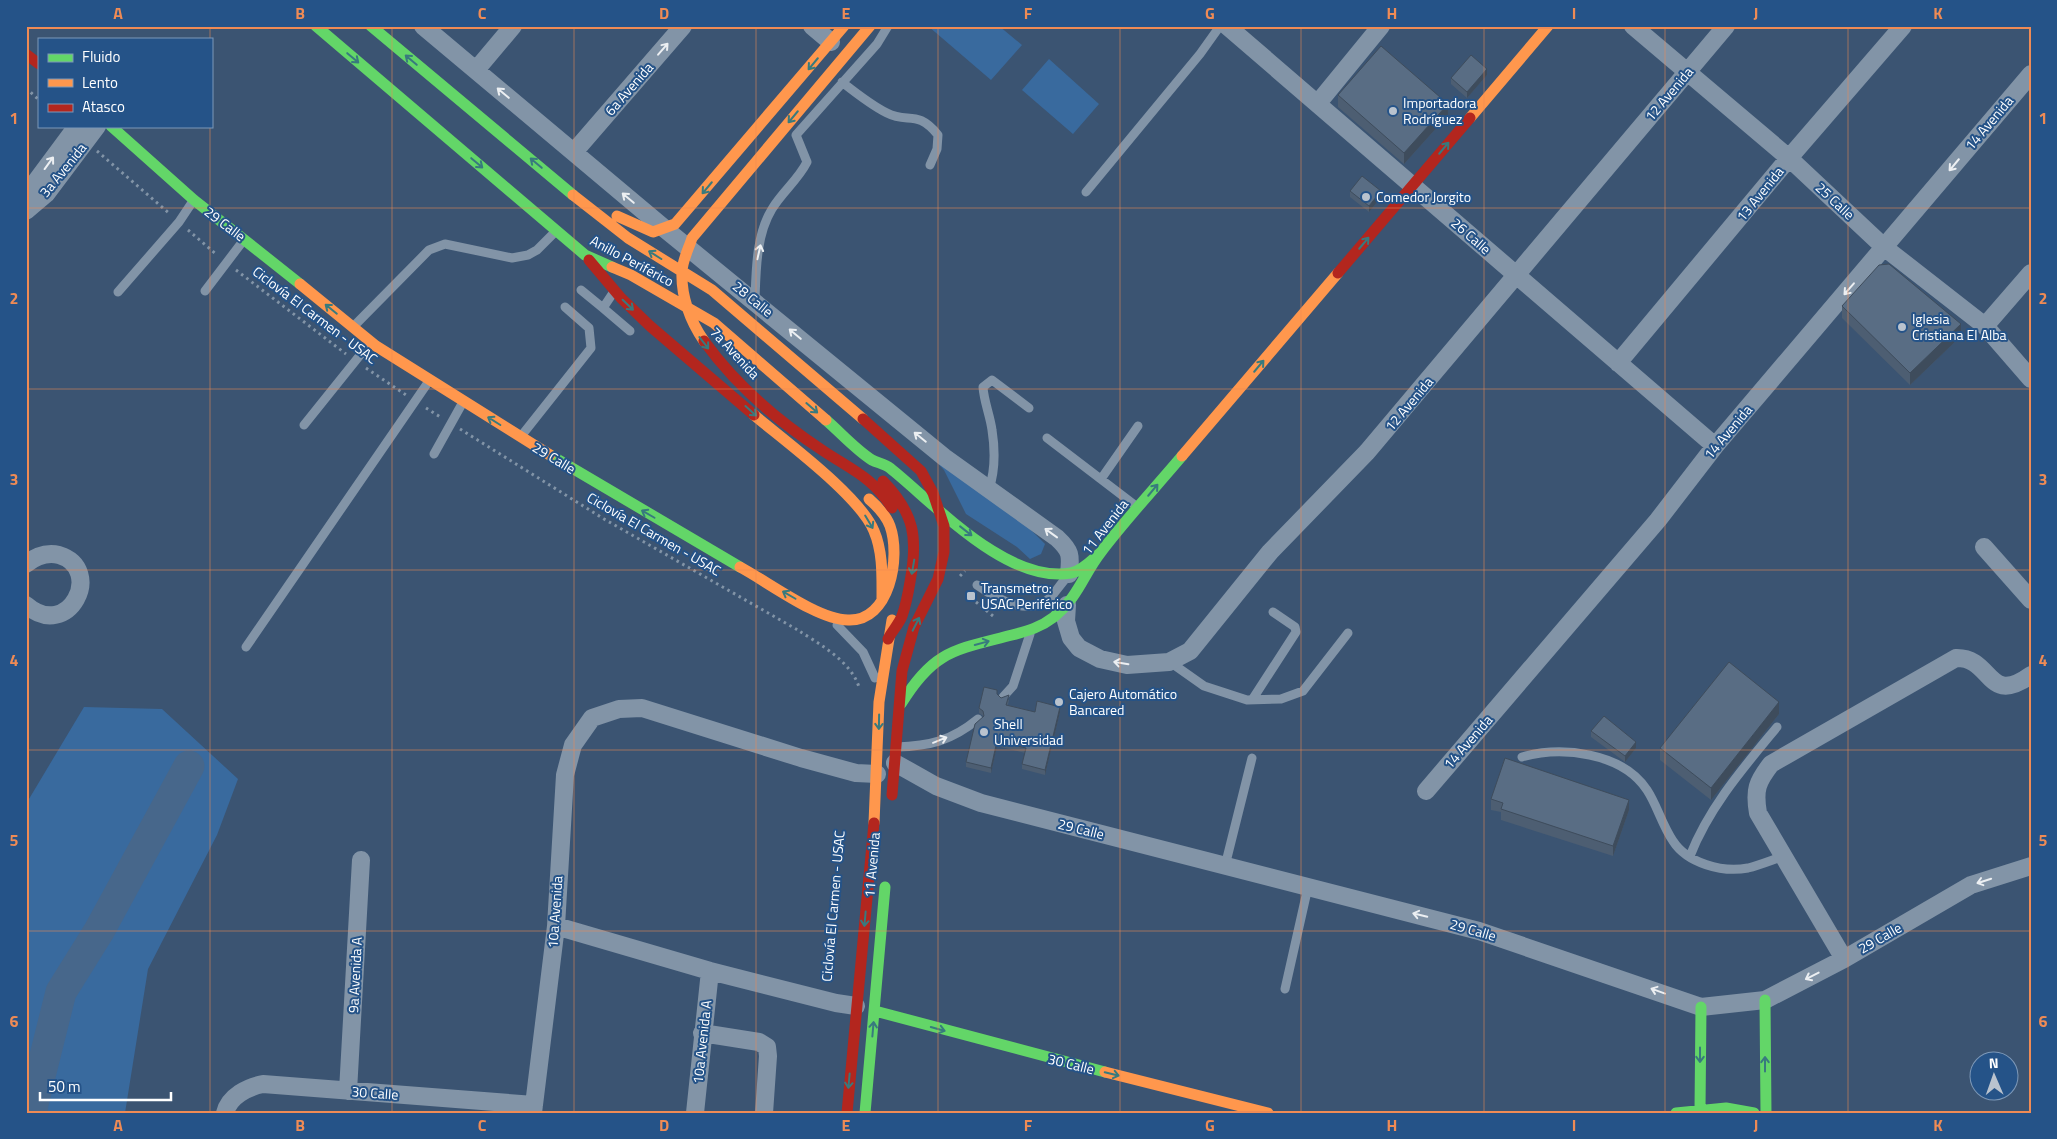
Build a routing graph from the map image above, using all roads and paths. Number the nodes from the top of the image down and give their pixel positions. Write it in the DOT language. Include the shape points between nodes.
graph roads {
  1 [pos="316,26"];
  2 [pos="370,26"];
  3 [pos="423,26"];
  4 [pos="513,26"];
  5 [pos="683,26"];
  6 [pos="812,26"];
  7 [pos="844,26"];
  8 [pos="870,26"];
  9 [pos="888,26"];
  10 [pos="1220,26"];
  11 [pos="1227,26"];
  12 [pos="1381,26"];
  13 [pos="1548,26"];
  14 [pos="1633,26"];
  15 [pos="1726,26"];
  16 [pos="1903,26"];
  17 [pos="831,42"];
  18 [pos="26,54"];
  19 [pos="38,63"];
  20 [pos="476,70"];
  21 [pos="1687,73"];
  22 [pos="2031,74"];
  23 [pos="842,82"];
  24 [pos="26,88"];
  25 [pos="38,99"];
  26 [pos="1318,103"];
  27 [pos="92,128"];
  28 [pos="113,128"];
  29 [pos="81,134"];
  30 [pos="574,152"];
  31 [pos="1789,158"];
  32 [pos="930,165"];
  33 [pos="1412,186"];
  34 [pos="1086,192"];
  35 [pos="573,195"];
  36 [pos="194,200"];
  37 [pos="26,202"];
  38 [pos="26,210"];
  39 [pos="178,222"];
  40 [pos="665,229"];
  41 [pos="556,231"];
  42 [pos="245,238"];
  43 [pos="1885,248"];
  44 [pos="585,255"];
  45 [pos="226,263"];
  46 [pos="2031,273"];
  47 [pos="1516,275"];
  48 [pos="581,290"];
  49 [pos="205,291"];
  50 [pos="615,291"];
  51 [pos="118,292"];
  52 [pos="755,300"];
  53 [pos="565,307"];
  54 [pos="603,308"];
  55 [pos="1985,326"];
  56 [pos="352,327"];
  57 [pos="630,331"];
  58 [pos="371,342"];
  59 [pos="357,362"];
  60 [pos="1618,363"];
  61 [pos="2031,379"];
  62 [pos="430,381"];
  63 [pos="414,401"];
  64 [pos="463,402"];
  65 [pos="1029,408"];
  66 [pos="450,422"];
  67 [pos="304,425"];
  68 [pos="1138,426"];
  69 [pos="520,437"];
  70 [pos="1047,438"];
  71 [pos="1714,446"];
  72 [pos="824,452"];
  73 [pos="434,454"];
  74 [pos="872,460"];
  75 [pos="1101,479"];
  76 [pos="989,489"];
  77 [pos="1139,508"];
  78 [pos="1984,547"];
  79 [pos="1099,554"];
  80 [pos="26,563"];
  81 [pos="965,571"];
  82 [pos="1069,574"];
  83 [pos="954,582"];
  84 [pos="978,585"];
  85 [pos="882,599"];
  86 [pos="2031,600"];
  87 [pos="976,601"];
  88 [pos="1067,604"];
  89 [pos="26,605"];
  90 [pos="1273,612"];
  91 [pos="831,619"];
  92 [pos="984,619"];
  93 [pos="1031,630"];
  94 [pos="1348,633"];
  95 [pos="888,639"];
  96 [pos="246,646"];
  97 [pos="1169,662"];
  98 [pos="2031,675"];
  99 [pos="862,694"];
  100 [pos="1003,697"];
  101 [pos="1252,700"];
  102 [pos="879,702"];
  103 [pos="900,706"];
  104 [pos="978,719"];
  105 [pos="1777,727"];
  106 [pos="896,755"];
  107 [pos="1522,757"];
  108 [pos="1252,758"];
  109 [pos="877,774"];
  110 [pos="1426,791"];
  111 [pos="892,802"];
  112 [pos="1690,856"];
  113 [pos="1784,856"];
  114 [pos="362,860"];
  115 [pos="1225,866"];
  116 [pos="2031,866"];
  117 [pos="886,872"];
  118 [pos="1308,887"];
  119 [pos="556,926"];
  120 [pos="1844,959"];
  121 [pos="710,971"];
  122 [pos="1285,989"];
  123 [pos="1765,1000"];
  124 [pos="856,1006"];
  125 [pos="1700,1007"];
  126 [pos="874,1011"];
  127 [pos="702,1033"];
  128 [pos="348,1091"];
  129 [pos="534,1109"];
  130 [pos="1700,1110"];
  131 [pos="1725,1110"];
  132 [pos="225,1111"];
  133 [pos="694,1113"];
  134 [pos="764,1113"];
  135 [pos="846,1113"];
  136 [pos="865,1113"];
  137 [pos="1268,1113"];
  138 [pos="1676,1113"];
  139 [pos="1754,1113"];
  140 [pos="1766,1113"];
  1 -- 41 [label="main road, Anillo Periférico, one-way"];
  35 -- 2 [label="main road, Anillo Periférico, one-way"];
  3 -- 20 [label="street, 28 Calle"];
  4 -- 20 [label="street"];
  30 -- 5 [label="street, 6a Avenida, one-way"];
  6 -- 17 [label="street"];
  7 -- 17 [label="main road"];
  8 -- 72 [label="main road, 7a Avenida, one-way" via="707,219 692,238 683,258 682,278 687,311 697,334 743,385"];
  9 -- 23 [label="lane" via="877,44"];
  10 -- 34 [label="lane"];
  11 -- 26 [label="street, 26 Calle"];
  12 -- 26 [label="street"];
  33 -- 13 [label="main road, 11 Avenida, one-way"];
  14 -- 21 [label="street, 25 Calle"];
  15 -- 21 [label="street, 12 Avenida"];
  16 -- 31 [label="street, 13 Avenida"];
  17 -- 40 [label="main road, one-way" via="684,215"];
  18 -- 19 [label="main road"];
  30 -- 20 [label="street, 28 Calle, one-way"];
  21 -- 31 [label="street, 25 Calle"];
  21 -- 47 [label="street, 12 Avenida"];
  22 -- 43 [label="street, 14 Avenida, one-way"];
  23 -- 32 [label="lane" via="889,114 914,117 930,125 938,135 937,149"];
  52 -- 23 [label="lane, one-way" via="757,258 766,220 801,174 806,162 796,135"];
  24 -- 25 [label="path"];
  26 -- 33 [label="street, 26 Calle"];
  27 -- 29 [label="street, 3a Avenida"];
  28 -- 36 [label="main road, 29 Calle"];
  37 -- 29 [label="street, 3a Avenida, one-way" via="31,188"];
  29 -- 38 [label="street, 3a Avenida" via="46,194"];
  29 -- 39 [label="path, Ciclovía El Carmen - USAC"];
  40 -- 30 [label="street, 28 Calle, one-way"];
  31 -- 43 [label="street, 25 Calle"];
  31 -- 60 [label="street, 13 Avenida"];
  33 -- 47 [label="street, 26 Calle"];
  77 -- 33 [label="main road, 11 Avenida, one-way"];
  35 -- 40 [label="main road" via="642,229 653,232"];
  103 -- 35 [label="main road, Anillo Periférico, one-way" via="902,671 914,627 938,580 944,552 944,526 940,511 921,471 712,290 628,238"];
  36 -- 39 [label="lane"];
  36 -- 42 [label="main road, 29 Calle"];
  39 -- 45 [label="path, Ciclovía El Carmen - USAC"];
  39 -- 51 [label="lane"];
  40 -- 52 [label="street, 28 Calle"];
  41 -- 44 [label="main road, Anillo Periférico"];
  41 -- 56 [label="lane" via="537,250 512,258 445,244 429,250"];
  42 -- 45 [label="lane"];
  56 -- 42 [label="main road, 29 Calle, one-way"];
  43 -- 55 [label="street, 25 Calle"];
  43 -- 71 [label="street, 14 Avenida, one-way"];
  44 -- 50 [label="main road"];
  44 -- 74 [label="main road, Anillo Periférico, one-way" via="630,275 714,323"];
  45 -- 49 [label="lane"];
  45 -- 59 [label="path, Ciclovía El Carmen - USAC"];
  46 -- 55 [label="street"];
  47 -- 60 [label="street, 26 Calle"];
  47 -- 97 [label="street, 12 Avenida" via="1367,452 1270,552 1190,651"];
  48 -- 54 [label="lane"];
  50 -- 54 [label="lane"];
  50 -- 85 [label="main road, one-way" via="672,346 862,510 881,548"];
  76 -- 52 [label="street, 28 Calle, one-way" via="944,457"];
  53 -- 69 [label="lane" via="589,328 591,348"];
  54 -- 57 [label="lane"];
  55 -- 61 [label="street, 25 Calle"];
  56 -- 58 [label="main road, 29 Calle"];
  58 -- 59 [label="lane"];
  58 -- 62 [label="main road, 29 Calle"];
  59 -- 63 [label="path, Ciclovía El Carmen - USAC"];
  59 -- 67 [label="lane"];
  60 -- 71 [label="street, 26 Calle"];
  62 -- 63 [label="lane"];
  62 -- 64 [label="main road, 29 Calle"];
  63 -- 66 [label="path, Ciclovía El Carmen - USAC"];
  63 -- 96 [label="lane"];
  64 -- 66 [label="lane"];
  69 -- 64 [label="main road, 29 Calle, one-way"];
  65 -- 76 [label="lane" via="992,380 983,387 992,429 994,475"];
  66 -- 73 [label="lane"];
  66 -- 99 [label="path, Ciclovía El Carmen - USAC" via="604,520 821,645 857,679"];
  68 -- 75 [label="lane"];
  91 -- 69 [label="main road, 29 Calle, one-way"];
  70 -- 75 [label="lane"];
  71 -- 110 [label="street, 14 Avenida" via="1658,520"];
  72 -- 85 [label="main road, 29 Calle" via="879,509 890,527 893,560"];
  72 -- 95 [label="main road, 7a Avenida" via="846,464 879,492 890,504 901,526 902,567"];
  74 -- 82 [label="main road, Anillo Periférico, one-way" via="888,467 980,542 1016,564 1040,573"];
  74 -- 95 [label="main road, one-way" via="876,474 904,504 915,535 914,564 906,602 902,617"];
  75 -- 77 [label="lane"];
  82 -- 76 [label="street, 28 Calle, one-way" via="1071,555 1066,546"];
  77 -- 79 [label="main road, 11 Avenida"];
  78 -- 86 [label="street"];
  79 -- 82 [label="main road"];
  79 -- 88 [label="main road, 11 Avenida" via="1083,586"];
  80 -- 89 [label="street" via="44,554 62,556 76,569 81,588 72,606 55,615 36,612"];
  81 -- 83 [label="path"];
  82 -- 84 [label="lane" via="1049,598 1036,605 1007,603"];
  85 -- 91 [label="main road, 29 Calle" via="870,615 860,620"];
  87 -- 92 [label="path" via="993,616"];
  88 -- 93 [label="main road, 11 Avenida" via="1052,618"];
  97 -- 88 [label="street, 12 Avenida, one-way" via="1126,665 1100,659 1079,648 1071,638 1066,620"];
  90 -- 101 [label="lane" via="1295,627 1296,632"];
  91 -- 102 [label="lane" via="871,665"];
  93 -- 100 [label="lane" via="1013,686"];
  103 -- 93 [label="main road, 11 Avenida, one-way" via="925,668 936,658"];
  94 -- 101 [label="lane" via="1303,690 1281,699"];
  95 -- 102 [label="main road, 11 Avenida"];
  97 -- 101 [label="lane" via="1204,686"];
  98 -- 113 [label="street" via="2011,686 1999,686 1977,663 1967,658 1956,658 1771,764 1759,780 1755,797 1758,813"];
  102 -- 109 [label="main road, 11 Avenida, one-way"];
  103 -- 106 [label="main road, 11 Avenida"];
  106 -- 104 [label="lane, one-way" via="964,730"];
  105 -- 112 [label="lane" via="1718,802 1698,835"];
  106 -- 111 [label="main road, 11 Avenida"];
  106 -- 115 [label="street, 29 Calle" via="936,786 981,803"];
  107 -- 112 [label="lane" via="1568,751 1599,757 1625,770 1646,788 1673,842"];
  108 -- 115 [label="lane"];
  109 -- 119 [label="street, 10a Avenida" via="856,773 801,758 642,708 619,709 592,718 573,745 565,775"];
  109 -- 124 [label="main road, 11 Avenida, one-way"];
  112 -- 113 [label="lane" via="1707,865 1734,869"];
  113 -- 120 [label="street"];
  114 -- 128 [label="street, 9a Avenida A"];
  115 -- 118 [label="street, 29 Calle"];
  116 -- 120 [label="street, 29 Calle, one-way" via="1971,885"];
  117 -- 126 [label="main road, 11 Avenida"];
  118 -- 122 [label="lane"];
  125 -- 118 [label="street, 29 Calle, one-way" via="1479,931"];
  119 -- 121 [label="street"];
  119 -- 129 [label="street, 10a Avenida"];
  120 -- 123 [label="street, 29 Calle, one-way"];
  121 -- 124 [label="street"];
  121 -- 127 [label="street, 10a Avenida A"];
  123 -- 125 [label="street, 29 Calle"];
  140 -- 123 [label="main road, one-way"];
  124 -- 135 [label="main road, 11 Avenida, one-way"];
  125 -- 130 [label="main road, one-way"];
  136 -- 126 [label="main road, 11 Avenida, one-way"];
  126 -- 137 [label="main road, 30 Calle, one-way"];
  127 -- 133 [label="street, 10a Avenida A"];
  127 -- 134 [label="street" via="759,1042 766,1047"];
  128 -- 129 [label="street, 30 Calle"];
  128 -- 132 [label="street, 30 Calle" via="258,1085 243,1091"];
  130 -- 131 [label="main road"];
  130 -- 138 [label="main road"];
  131 -- 139 [label="main road"];
}
